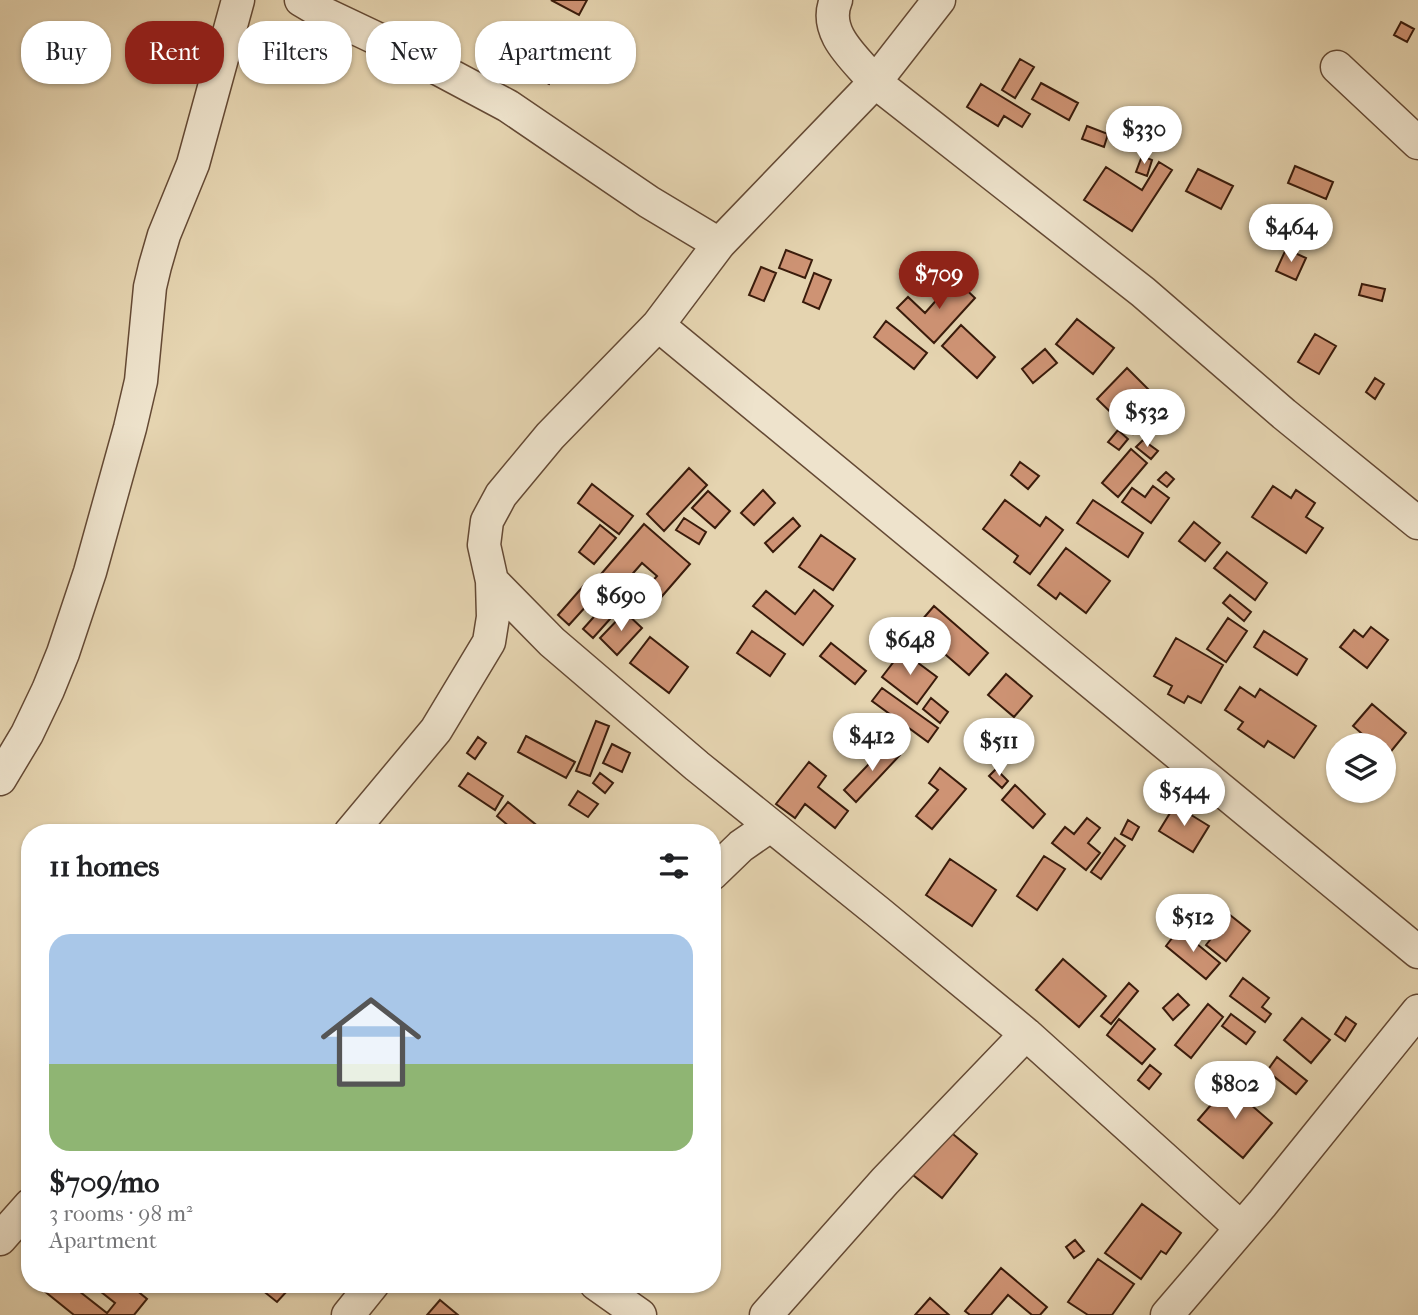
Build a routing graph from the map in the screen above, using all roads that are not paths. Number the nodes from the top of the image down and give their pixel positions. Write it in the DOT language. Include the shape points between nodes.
graph roads {
  1 [pos="238,0"];
  2 [pos="301,0"];
  3 [pos="836,0"];
  4 [pos="939,0"];
  5 [pos="1337,68"];
  6 [pos="875,82"];
  7 [pos="1418,143"];
  8 [pos="719,244"];
  9 [pos="658,325"];
  10 [pos="1418,523"];
  11 [pos="492,581"];
  12 [pos="0,779"];
  13 [pos="357,824"];
  14 [pos="770,827"];
  15 [pos="721,865"];
  16 [pos="1418,952"];
  17 [pos="1418,1011"];
  18 [pos="1026,1034"];
  19 [pos="21,1215"];
  20 [pos="1240,1227"];
  21 [pos="0,1239"];
  22 [pos="609,1293"];
  23 [pos="640,1315"];
  24 [pos="766,1315"];
  25 [pos="1167,1315"];
  1 -- 12 [label="street" via="193,164 155,266 141,381 90,572 48,690"];
  2 -- 8 [label="street" via="508,106"];
  3 -- 6 [label="street" via="834,30"];
  4 -- 6 [label="street"];
  5 -- 7 [label="street"];
  6 -- 8 [label="street"];
  6 -- 10 [label="street" via="1132,283"];
  8 -- 9 [label="street"];
  9 -- 11 [label="street" via="550,436 501,495 487,521 484,545"];
  9 -- 16 [label="street"];
  11 -- 13 [label="street" via="489,642 476,667 436,730"];
  11 -- 14 [label="street" via="552,642"];
  14 -- 15 [label="street"];
  14 -- 18 [label="street"];
  17 -- 20 [label="street"];
  18 -- 20 [label="street"];
  18 -- 24 [label="street" via="885,1181"];
  19 -- 21 [label="street"];
  20 -- 25 [label="street"];
  22 -- 23 [label="street"];
}
